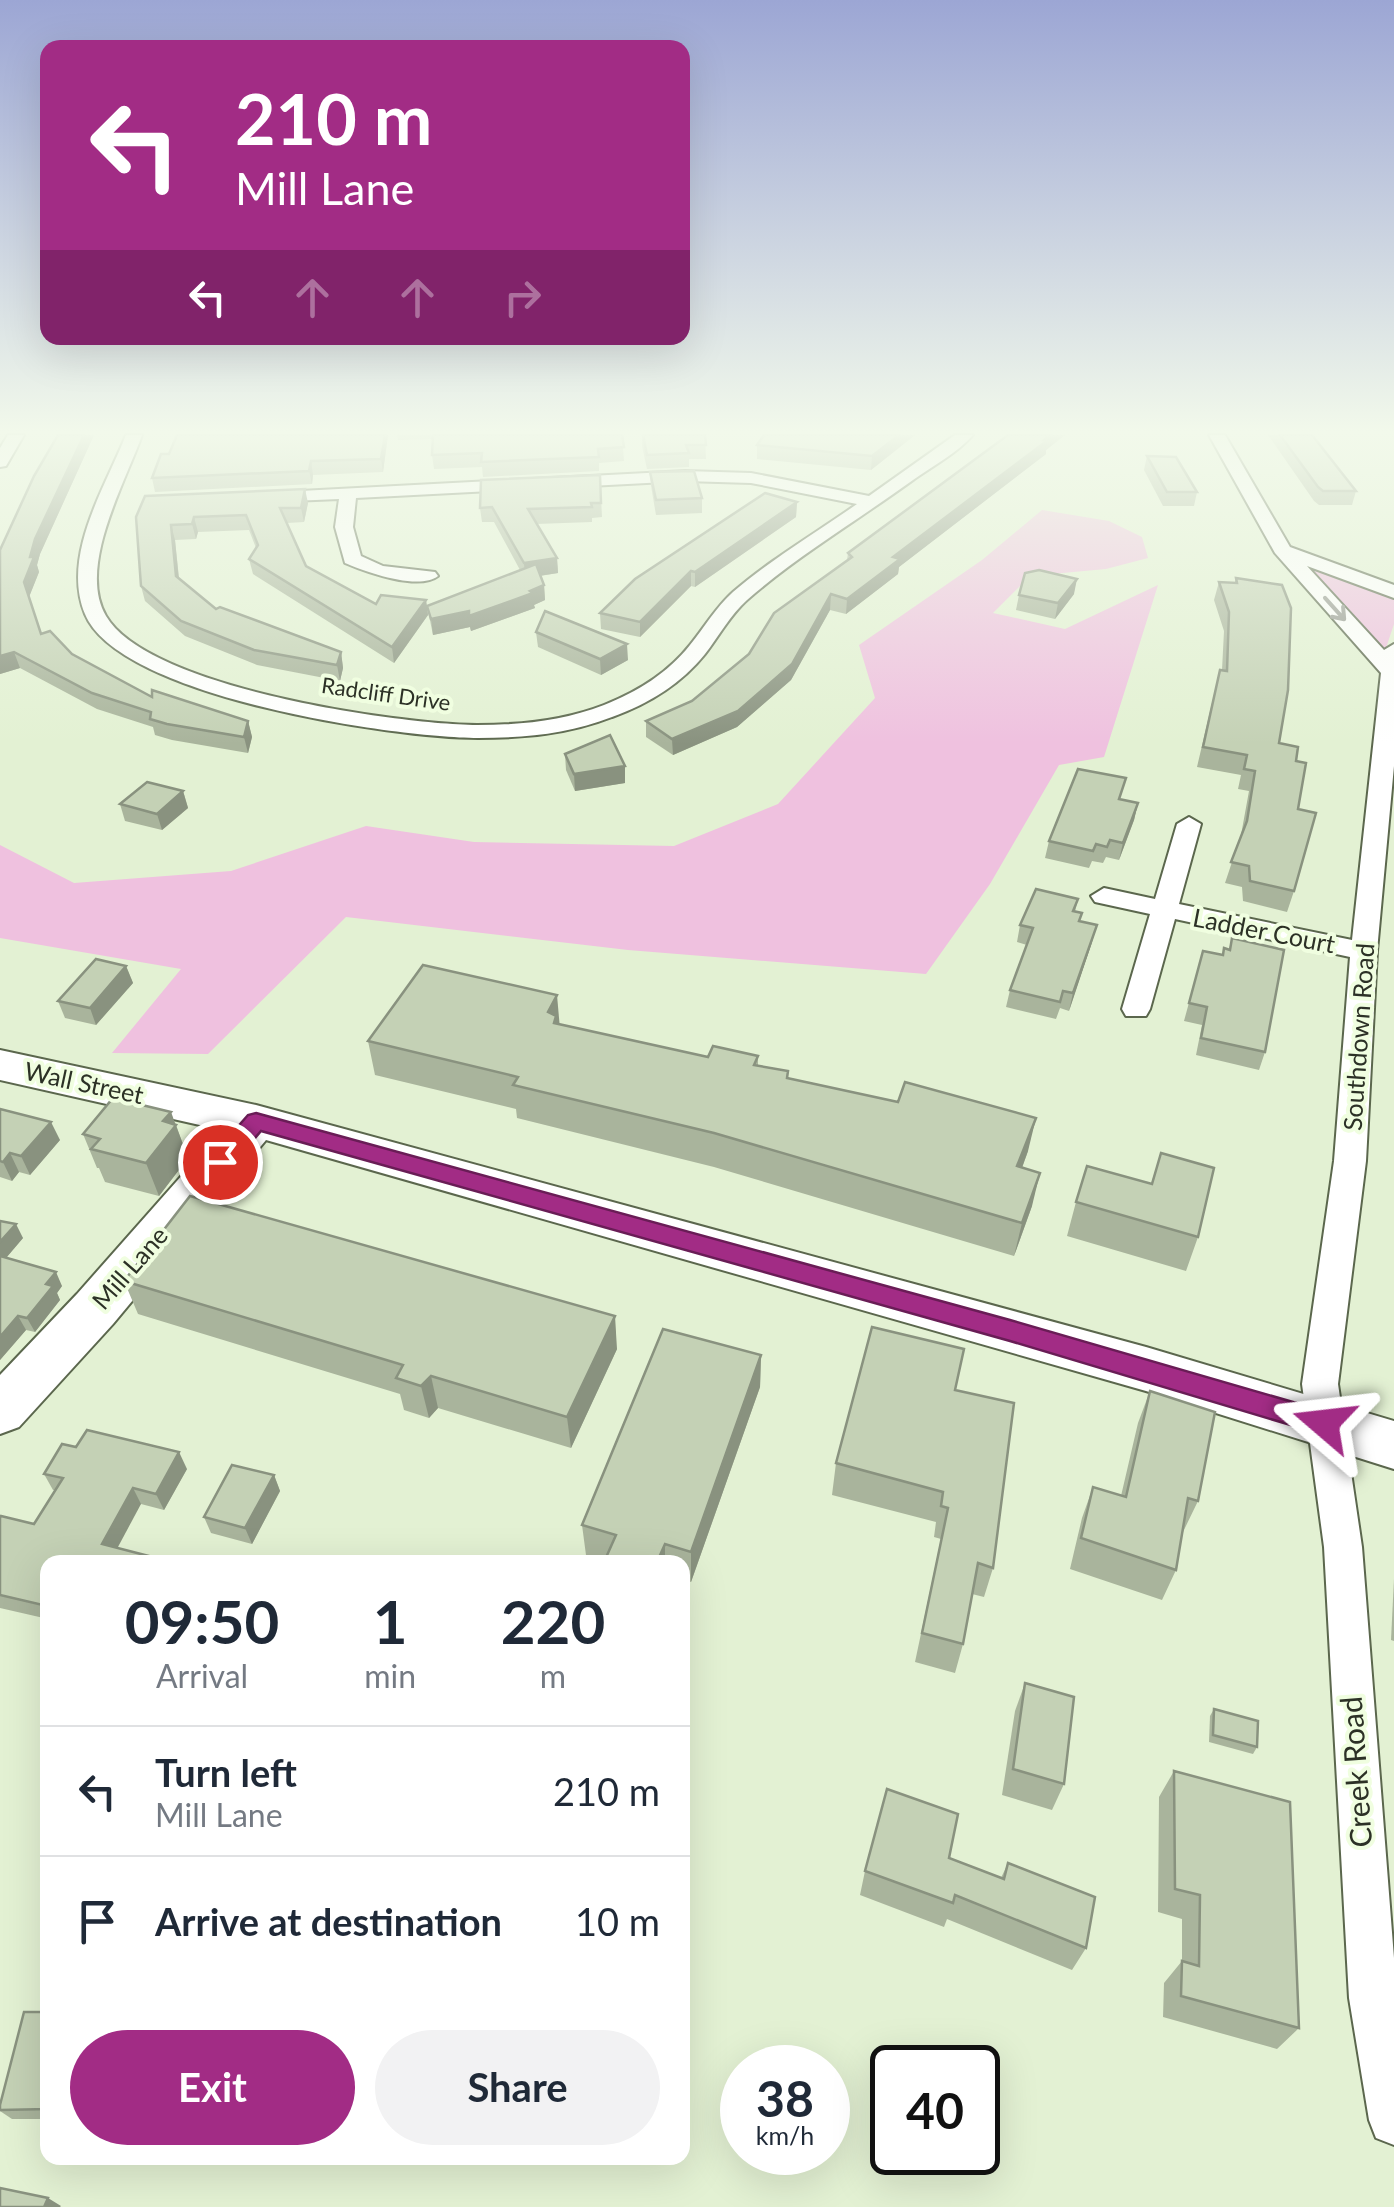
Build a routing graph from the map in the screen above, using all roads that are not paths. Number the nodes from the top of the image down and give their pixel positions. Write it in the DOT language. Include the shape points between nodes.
graph roads {
  1 [pos="98,538"];
  2 [pos="347,538"];
  3 [pos="820,538"];
  4 [pos="1276,538"];
  5 [pos="1282,549"];
  6 [pos="428,576"];
  7 [pos="1394,592"];
  8 [pos="1392,659"];
  9 [pos="1190,824"];
  10 [pos="1104,896"];
  11 [pos="1164,911"];
  12 [pos="1364,952"];
  13 [pos="1136,1009"];
  14 [pos="0,1065"];
  15 [pos="256,1121"];
  16 [pos="0,1411"];
  17 [pos="1324,1423"];
  18 [pos="1394,1445"];
  19 [pos="1394,2120"];
  1 -- 3 [label="street, Radcliff Drive" via="86,586 93,612 141,657 254,698 438,730 514,730 594,717 652,692 684,665 740,596"];
  2 -- 6 [label="street" via="352,559 379,571"];
  4 -- 5 [label="street"];
  5 -- 7 [label="street"];
  5 -- 8 [label="street, one-way"];
  8 -- 12 [label="street, Southdown Road"];
  9 -- 11 [label="street, Ladder Court"];
  10 -- 11 [label="street, Ladder Court"];
  11 -- 12 [label="street, Ladder Court"];
  11 -- 13 [label="street, Ladder Court"];
  12 -- 17 [label="street, Southdown Road" via="1350,1161 1322,1360"];
  14 -- 15 [label="street, Wall Street"];
  15 -- 16 [label="street, Mill Lane"];
  15 -- 17 [label="street, Wall Street"];
  17 -- 18 [label="street, Wall Street"];
  17 -- 19 [label="street, Creek Road" via="1343,1547 1373,1998"];
}
